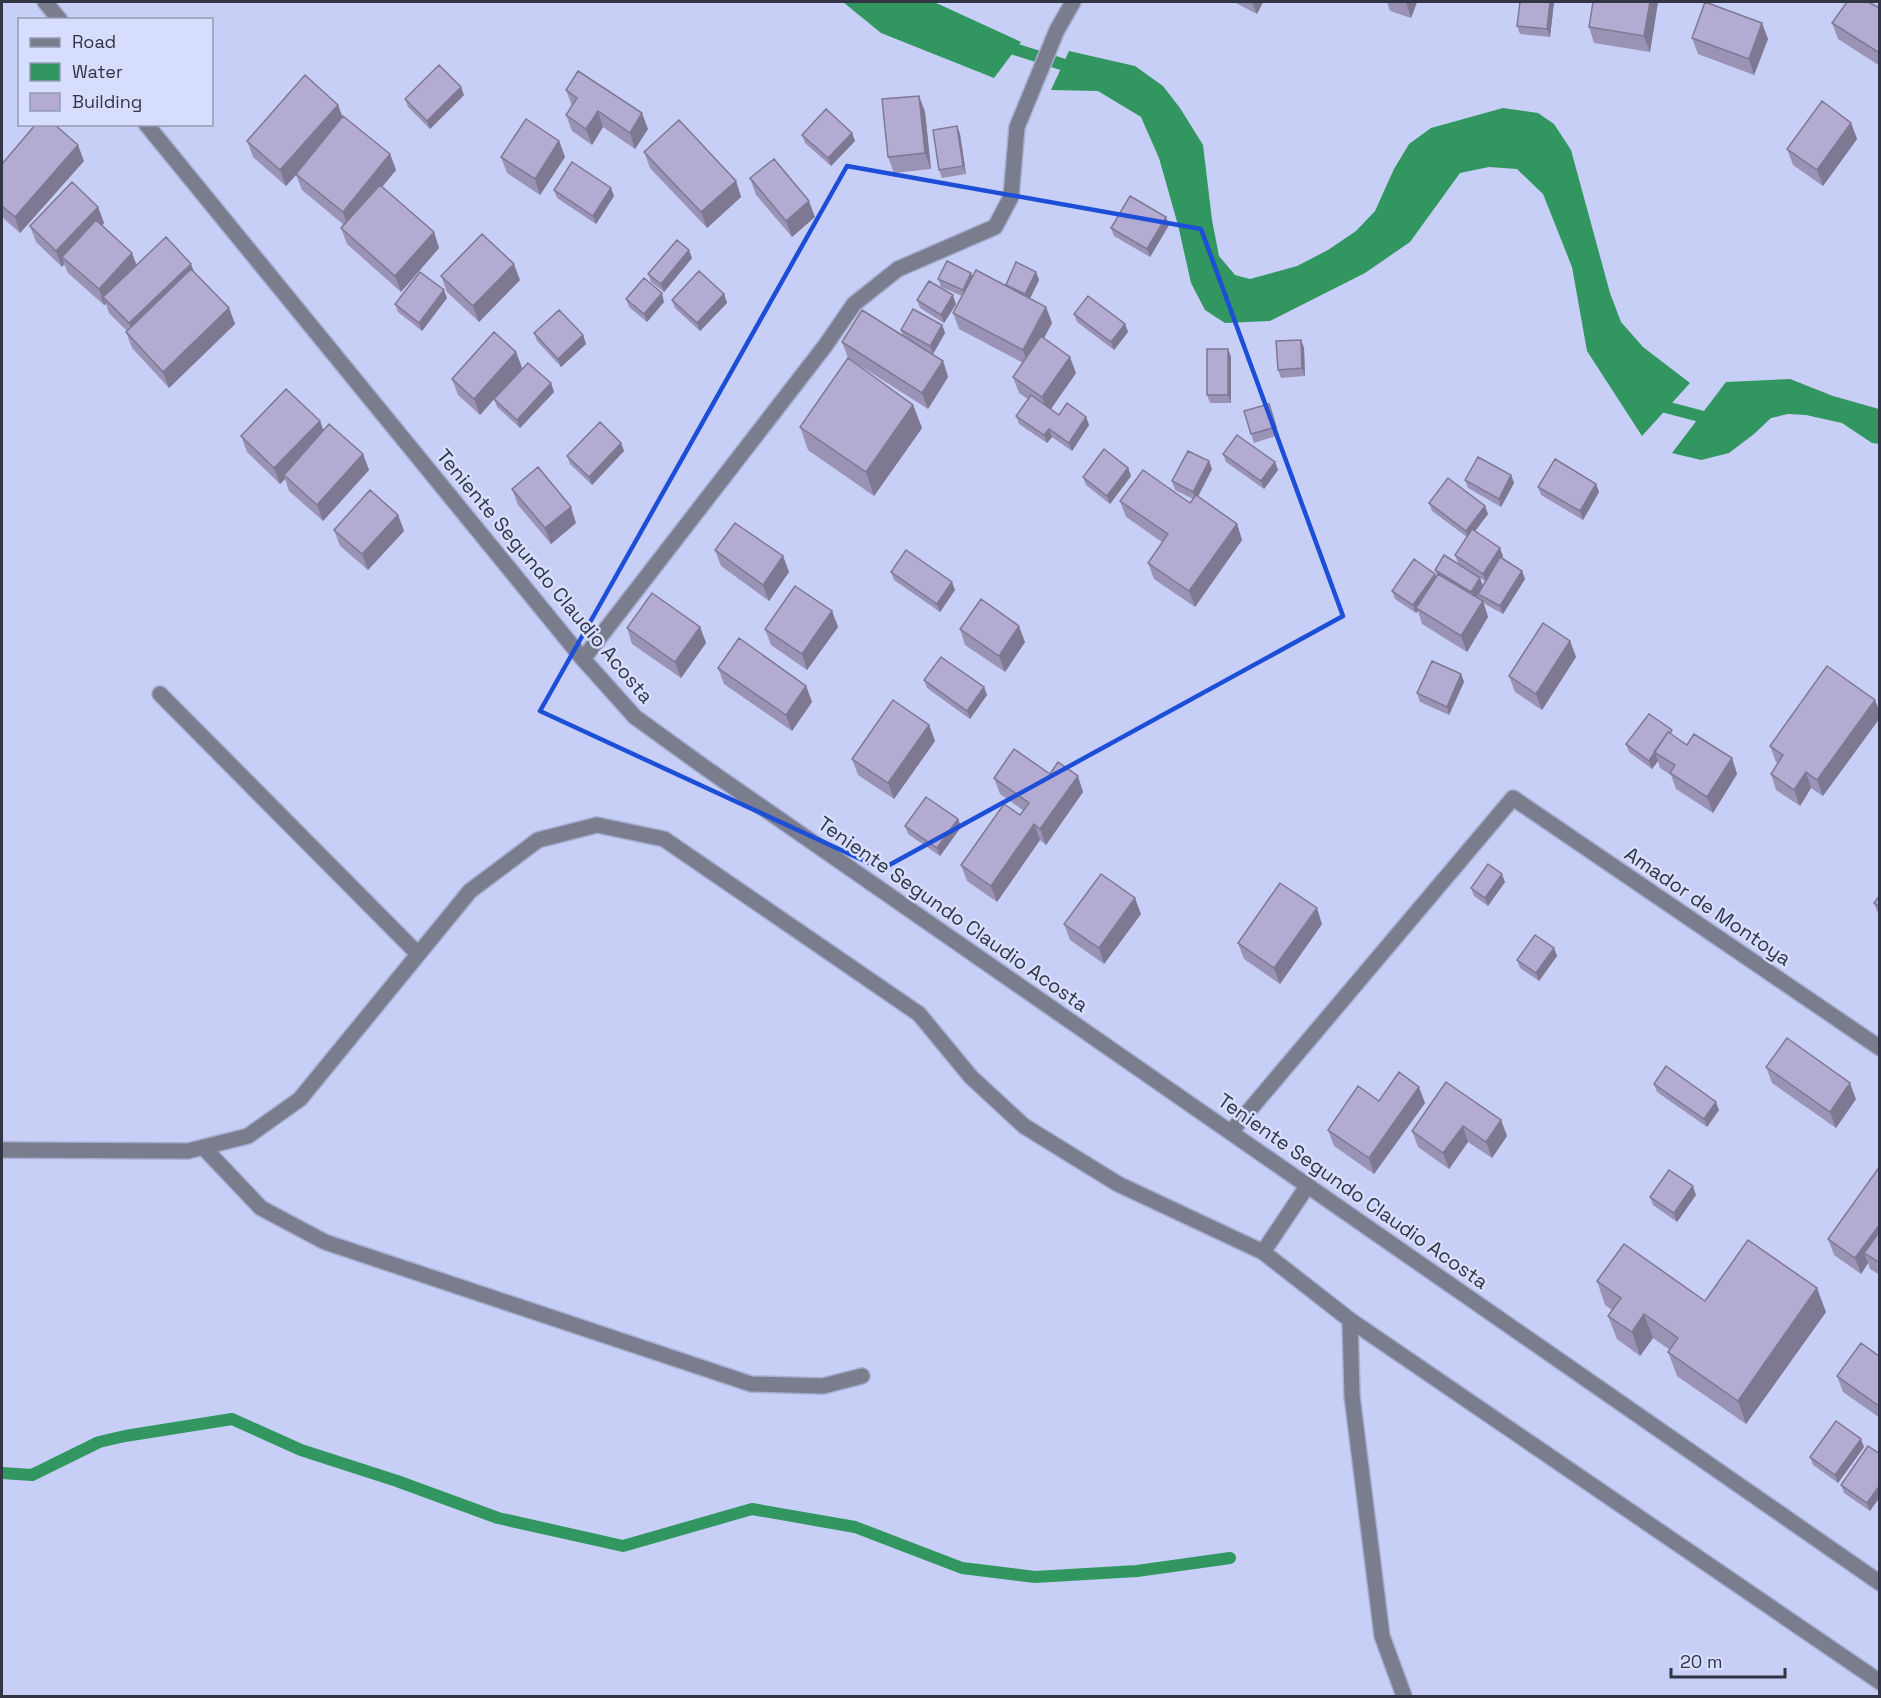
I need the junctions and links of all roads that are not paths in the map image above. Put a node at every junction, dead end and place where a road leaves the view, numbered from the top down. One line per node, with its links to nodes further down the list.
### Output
1 (45, 2): 3 (street)
2 (1073, 2): 5 (street)
3 (58, 18)
4 (148, 126): 5 (street, Teniente Segundo Claudio Acosta)
5 (583, 659): 9 (street, Teniente Segundo Claudio Acosta)
6 (160, 694): 7 (street)
7 (418, 954): 10 (street); 13 (street)
8 (1880, 1048): 9 (street, Amador de Montoya)
9 (1231, 1132): 12 (street, Teniente Segundo Claudio Acosta)
10 (203, 1148): 11 (street); 15 (street)
11 (2, 1150)
12 (1308, 1185): 13 (street); 16 (street, Teniente Segundo Claudio Acosta)
13 (1263, 1252): 14 (street)
14 (1350, 1320): 17 (street); 18 (street)
15 (862, 1376)
16 (1880, 1583)
17 (1880, 1682)
18 (1404, 1696)

